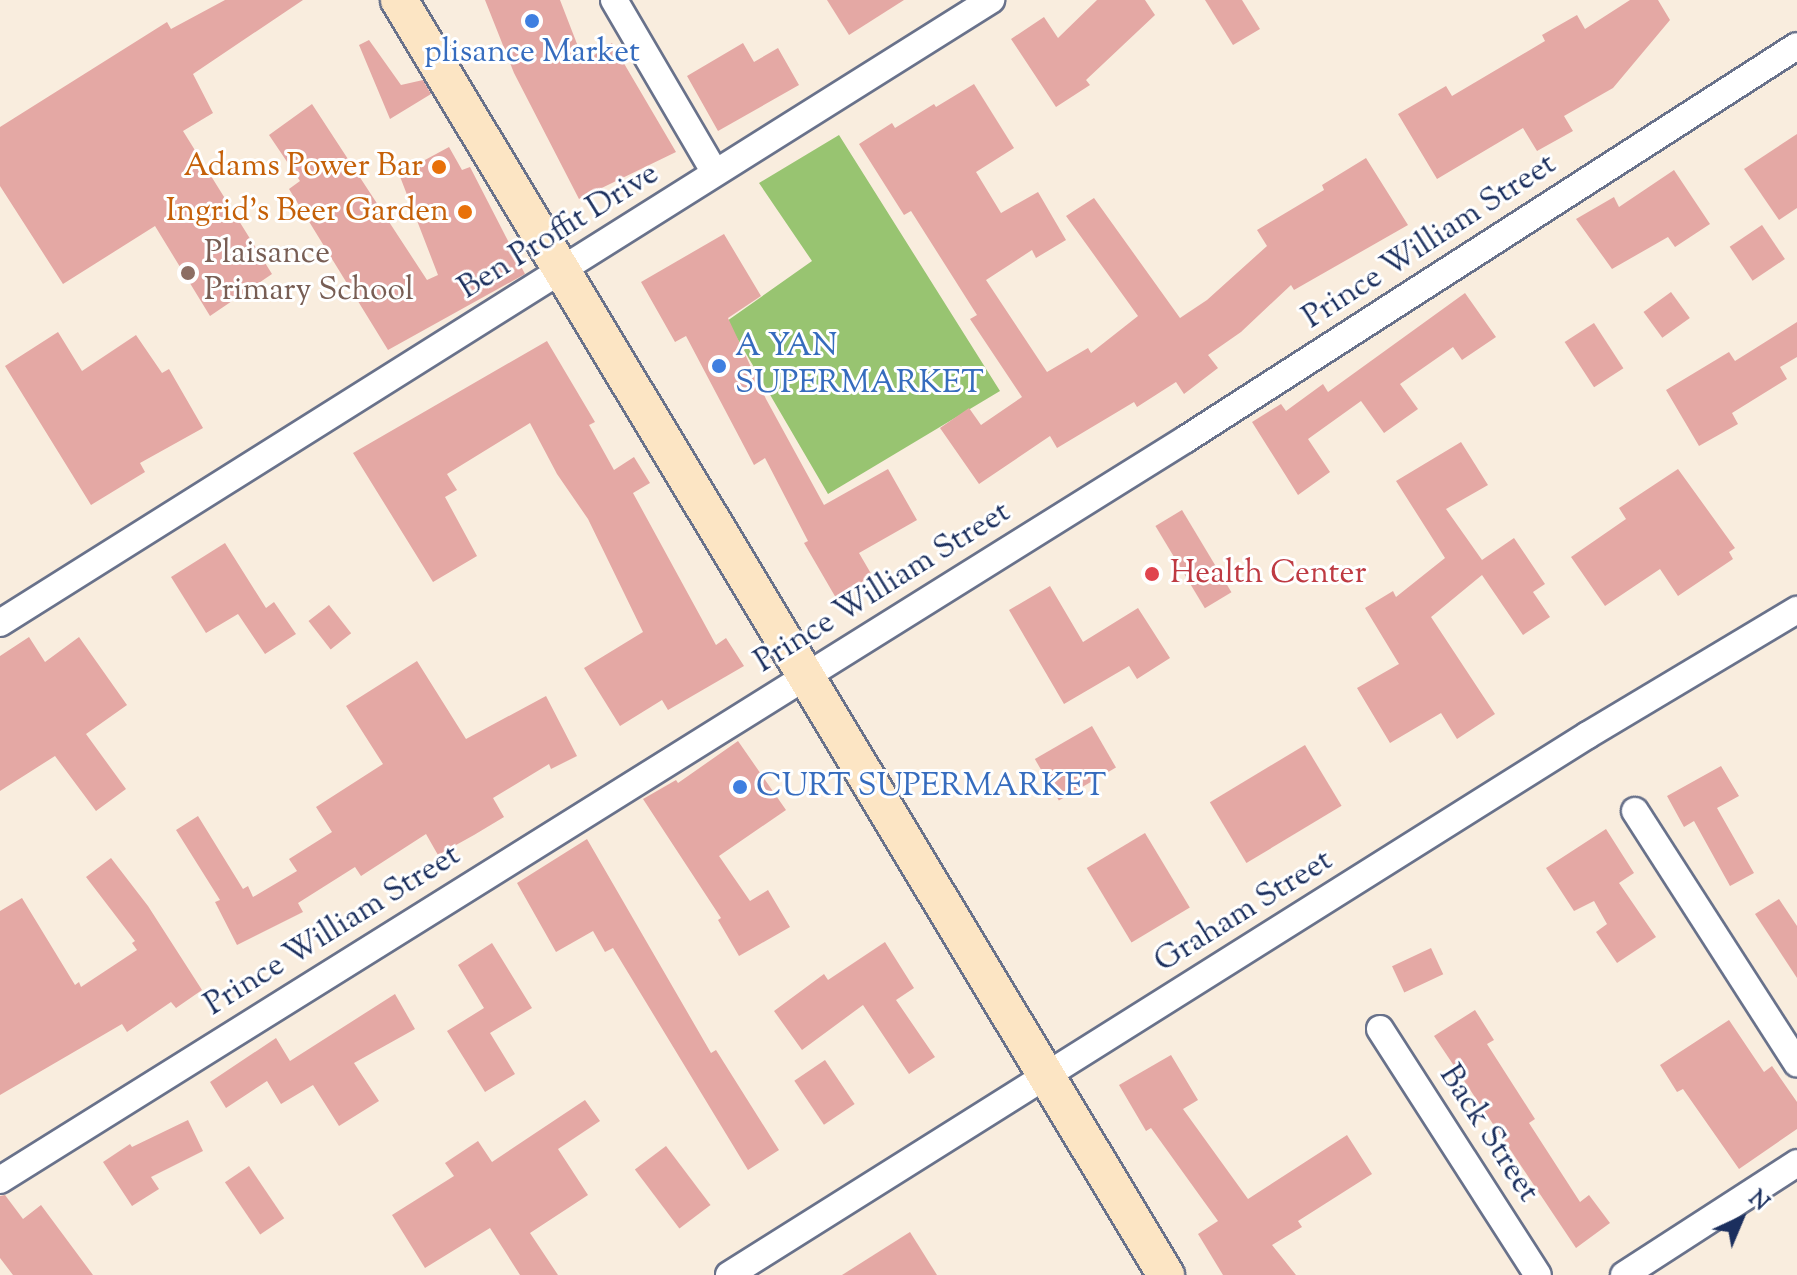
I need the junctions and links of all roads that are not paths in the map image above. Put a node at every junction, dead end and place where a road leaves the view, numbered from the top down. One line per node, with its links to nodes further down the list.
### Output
1 (399, 0): 6 (main road)
2 (614, 0): 5 (street)
3 (991, 0): 5 (street, Ben Proffit Drive)
4 (1797, 46): 9 (street, Prince William Street)
5 (715, 173): 6 (street, Ben Proffit Drive)
6 (563, 269): 8 (street, Ben Proffit Drive); 9 (main road)
7 (1797, 610): 13 (street, Graham Street)
8 (0, 623)
9 (805, 677): 13 (main road); 15 (street, Prince William Street)
10 (1635, 811): 12 (street)
11 (1380, 1029): 19 (street, Back Street)
12 (1797, 1063)
13 (1046, 1077): 16 (street, Graham Street); 18 (main road)
14 (1797, 1163): 20 (street)
15 (0, 1180)
16 (765, 1266): 17 (street, Graham Street)
17 (729, 1275)
18 (1166, 1275)
19 (1538, 1275)
20 (1624, 1275)

